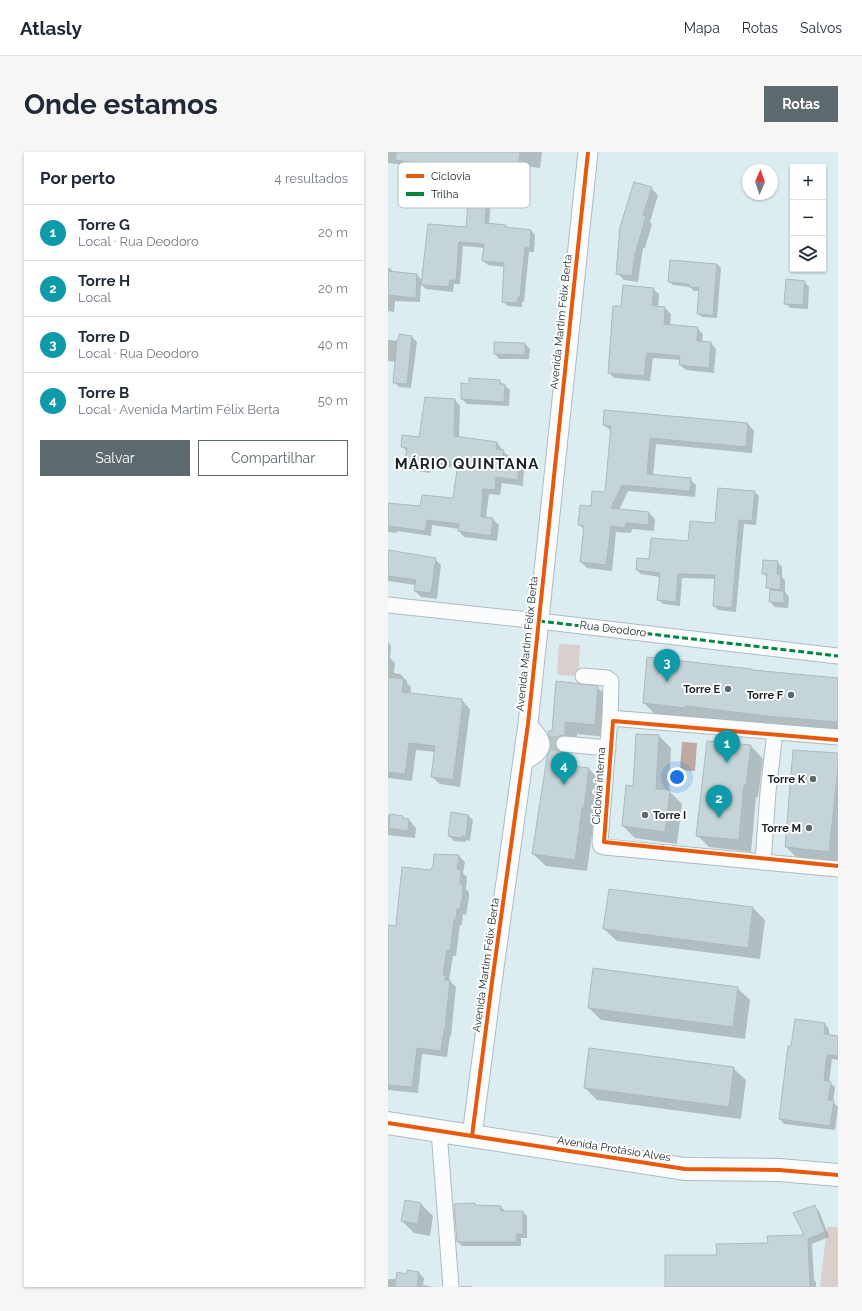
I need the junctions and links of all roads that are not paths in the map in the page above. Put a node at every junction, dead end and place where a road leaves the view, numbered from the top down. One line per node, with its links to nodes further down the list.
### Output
1 (588, 152): 3 (street, Avenida Martim Félix Berta)
2 (388, 605): 3 (street, Rua Deodoro)
3 (539, 620): 4 (street, Rua Deodoro); 7 (street, Avenida Martim Félix Berta)
4 (838, 656)
5 (583, 676): 6 (street)
6 (610, 718): 8 (street); 11 (street)
7 (528, 724): 12 (street, Avenida Martim Félix Berta); 12 (street)
8 (775, 732): 9 (street); 13 (street)
9 (838, 737)
10 (564, 747): 11 (street)
11 (608, 751): 13 (street)
12 (523, 762): 17 (street, Avenida Martim Félix Berta)
13 (763, 862): 14 (street)
14 (838, 869)
15 (388, 1123): 16 (main road, Avenida Protásio Alves)
16 (439, 1131): 17 (main road, Avenida Protásio Alves); 19 (street)
17 (472, 1136): 18 (main road, Avenida Protásio Alves)
18 (838, 1175)
19 (451, 1287)

